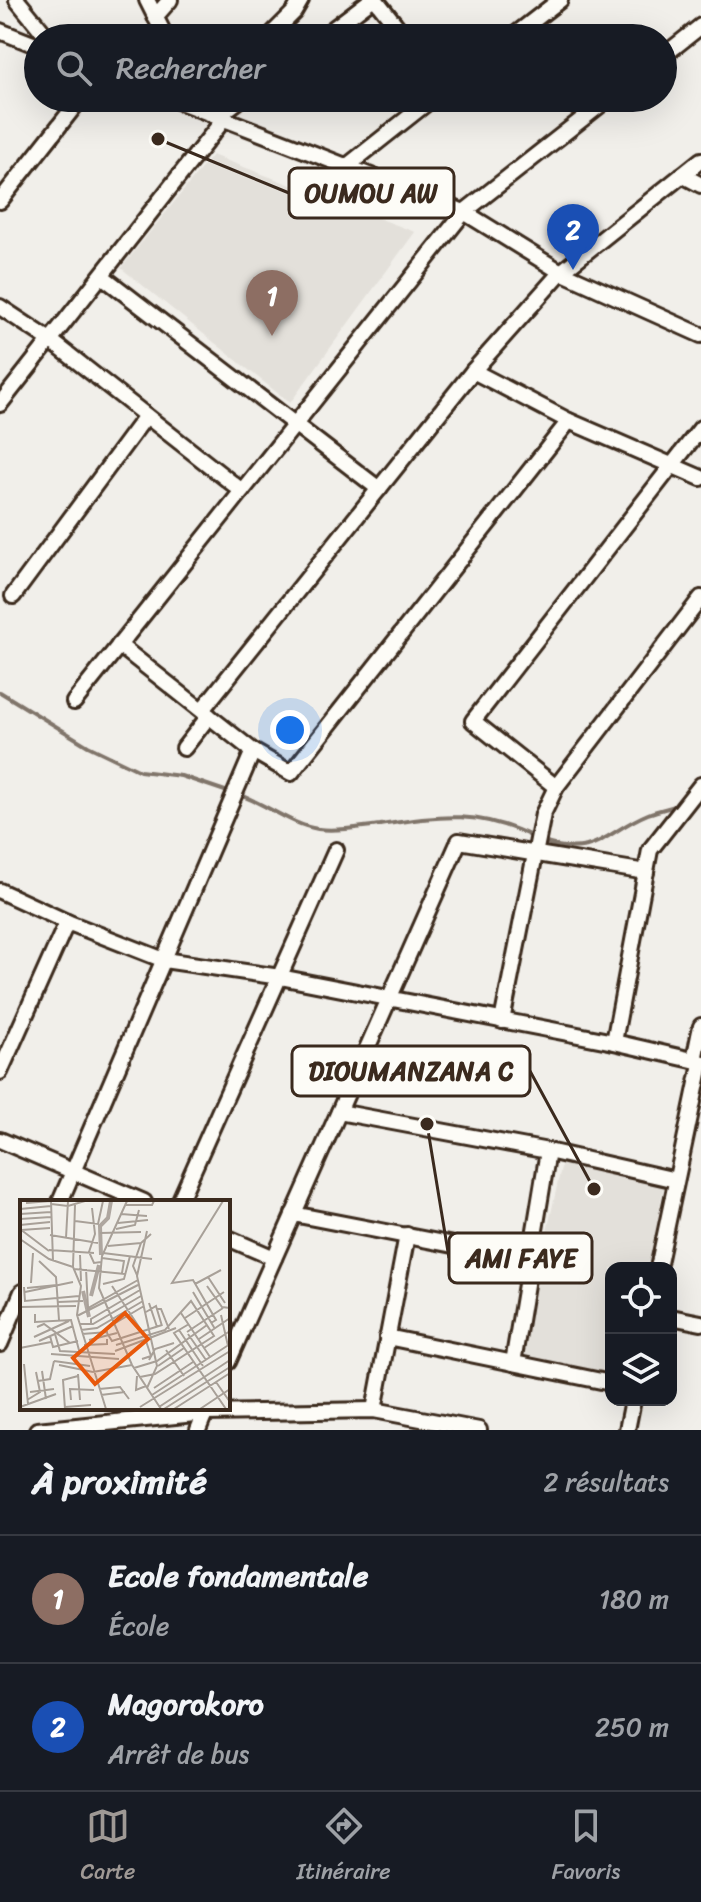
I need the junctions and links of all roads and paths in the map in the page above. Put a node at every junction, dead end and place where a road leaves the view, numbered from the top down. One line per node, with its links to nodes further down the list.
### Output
1 (17, 0): 8 (street)
2 (147, 0): 7 (street)
3 (170, 0): 7 (street)
4 (301, 0): 10 (street)
5 (374, 0): 11 (street); 12 (street)
6 (560, 0): 13 (street)
7 (155, 17): 9 (street)
8 (37, 24)
9 (159, 24)
10 (282, 24)
11 (341, 24)
12 (394, 24)
13 (529, 24)
14 (701, 26): 17 (street)
15 (0, 31): 16 (street)
16 (24, 40)
17 (677, 45)
18 (70, 112): 28 (street)
19 (213, 112): 23 (street)
20 (227, 112): 23 (street)
21 (415, 112): 25 (street)
22 (591, 112): 29 (street)
23 (220, 118): 25 (street); 31 (street)
24 (701, 160): 26 (street)
25 (346, 167): 29 (street)
26 (682, 175): 27 (street); 30 (street)
27 (701, 185)
28 (0, 201)
29 (464, 212): 30 (street); 39 (street)
30 (561, 272): 33 (street); 35 (street)
31 (102, 276): 34 (street); 39 (street)
32 (0, 307): 34 (street)
33 (701, 335)
34 (50, 340): 36 (street); 37 (street)
35 (473, 371): 38 (street); 43 (street)
36 (0, 404)
37 (146, 416): 44 (street); 45 (street)
38 (569, 421): 41 (street); 51 (street)
39 (295, 425): 43 (street); 44 (street)
40 (701, 428): 41 (street)
41 (671, 466): 42 (street); 53 (street)
42 (701, 478)
43 (379, 489): 49 (street)
44 (242, 491): 47 (street)
45 (13, 596)
46 (701, 598): 53 (street)
47 (119, 645): 48 (street); 49 (street)
48 (74, 702)
49 (206, 713): 50 (street); 51 (street)
50 (184, 748)
51 (253, 751): 59 (street)
52 (701, 785): 56 (street)
53 (556, 787): 55 (street)
54 (336, 850): 60 (street)
55 (535, 851): 56 (street); 61 (street); 62 (street)
56 (646, 872): 64 (street)
57 (0, 891): 58 (street)
58 (67, 922): 59 (street); 66 (street)
59 (164, 960): 60 (street); 70 (street)
60 (280, 977): 61 (street); 74 (street)
61 (389, 1000): 62 (street); 67 (street)
62 (502, 1021): 64 (street)
63 (701, 1026): 65 (street)
64 (614, 1042): 65 (street)
65 (699, 1062): 71 (street)
66 (0, 1072)
67 (339, 1112): 69 (street); 75 (street)
68 (0, 1140): 70 (street)
69 (548, 1151): 71 (street); 79 (street)
70 (73, 1171): 72 (street); 73 (street)
71 (676, 1180): 80 (street)
72 (61, 1200)
73 (139, 1200)
74 (180, 1200)
75 (293, 1214): 76 (street); 78 (street)
76 (407, 1235): 79 (street); 84 (street)
77 (230, 1239): 78 (street)
78 (274, 1258): 86 (street)
79 (531, 1260): 87 (street)
80 (659, 1262)
81 (20, 1297): 85 (street)
82 (677, 1318): 83 (street)
83 (701, 1323)
84 (387, 1337): 87 (street); 91 (street)
85 (0, 1344)
86 (230, 1357)
87 (513, 1363): 88 (street)
88 (605, 1382)
89 (632, 1406): 96 (street)
90 (206, 1410): 91 (street); 92 (street); 94 (street)
91 (374, 1410): 95 (street)
92 (78, 1427): 93 (street)
93 (37, 1430)
94 (198, 1430)
95 (479, 1430)
96 (627, 1430)

